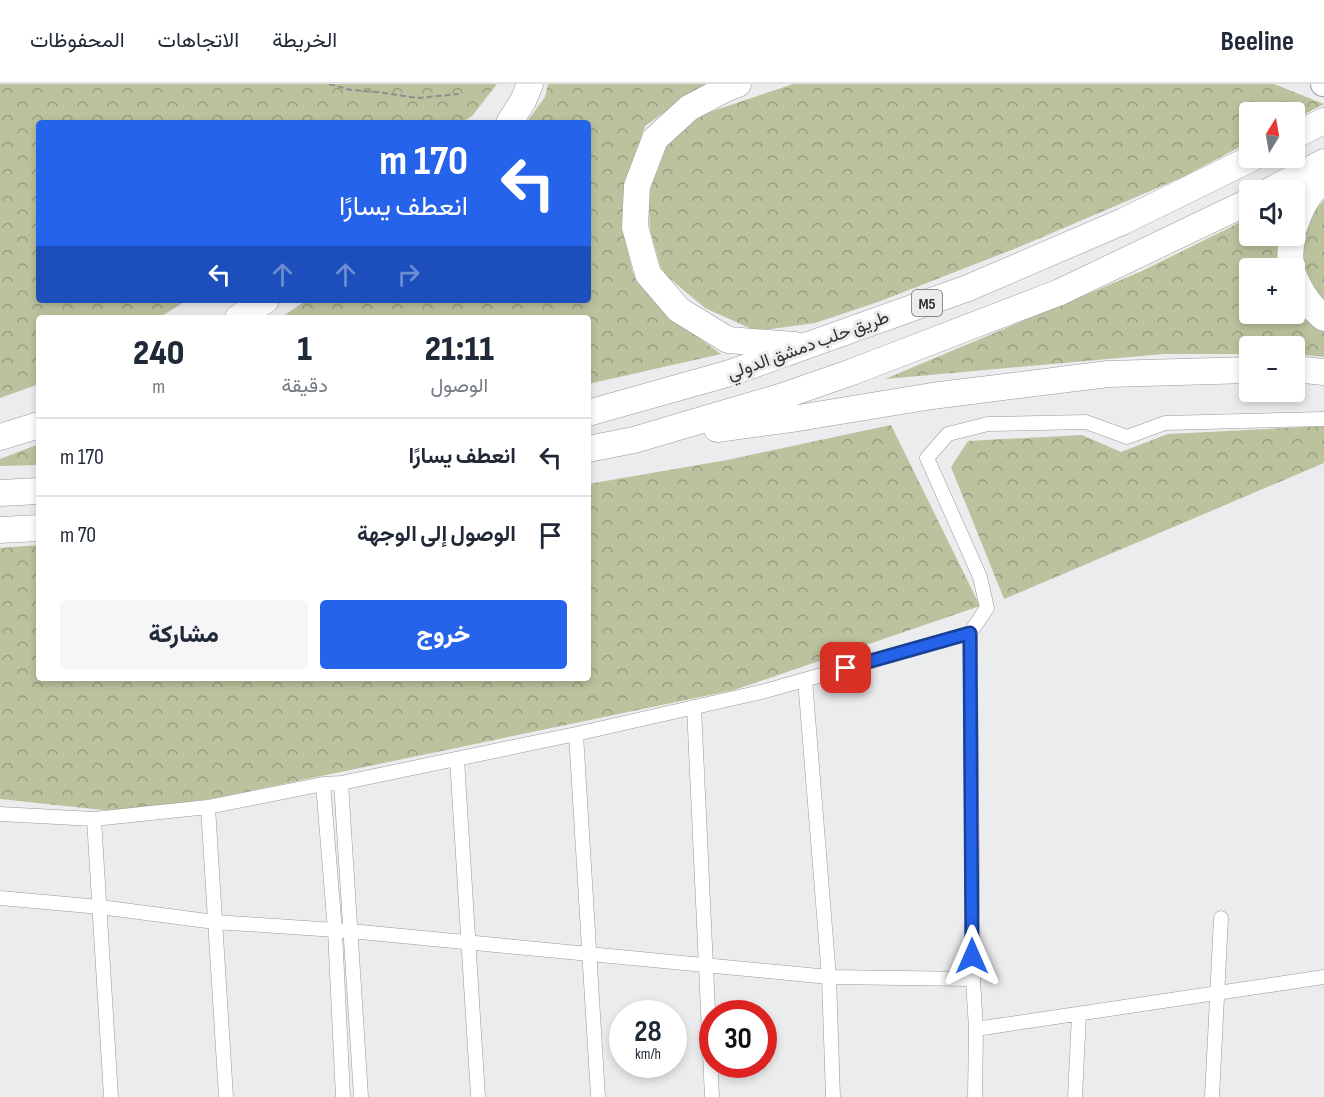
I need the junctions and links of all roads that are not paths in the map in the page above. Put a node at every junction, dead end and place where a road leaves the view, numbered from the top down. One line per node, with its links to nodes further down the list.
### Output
1 (530, 84): 3 (highway)
2 (738, 84): 16 (highway)
3 (511, 120)
4 (1324, 121): 5 (highway)
5 (1305, 130)
6 (1324, 162): 9 (highway)
7 (1239, 164): 16 (highway, طريق حلب دمشق الدولي / M5)
8 (1324, 179): 10 (highway)
9 (1290, 180)
10 (1305, 201)
11 (1239, 206): 24 (highway, طريق حلب دمشق الدولي / M5)
12 (1305, 298): 15 (highway)
13 (261, 303): 14 (highway)
14 (243, 315)
15 (1324, 318)
16 (808, 346): 20 (highway, طريق حلب دمشق الدولي / M5)
17 (1239, 370): 24 (highway)
18 (1305, 370): 19 (highway)
19 (1324, 372)
20 (591, 412)
21 (1324, 419): 30 (street)
22 (36, 425): 23 (highway)
23 (0, 437)
24 (634, 440): 25 (highway, طريق حلب دمشق الدولي / M5)
25 (591, 448)
26 (36, 491): 27 (highway)
27 (0, 493)
28 (36, 528): 29 (highway)
29 (0, 530)
30 (970, 633): 31 (street); 51 (street)
31 (805, 680): 32 (street); 49 (street)
32 (694, 707): 33 (street); 48 (street)
33 (576, 734): 34 (street); 47 (street)
34 (457, 759): 35 (street); 46 (street)
35 (341, 783): 36 (street); 45 (street)
36 (323, 784): 37 (street); 44 (street)
37 (208, 807): 39 (street); 43 (street)
38 (0, 813): 39 (street)
39 (94, 819): 41 (street)
40 (0, 898): 41 (street)
41 (100, 907): 43 (street); 55 (street)
42 (1221, 918): 52 (street)
43 (215, 922): 44 (street); 56 (street)
44 (334, 931): 45 (street); 57 (street)
45 (350, 931): 46 (street); 58 (street)
46 (468, 942): 47 (street); 59 (street)
47 (589, 954): 48 (street); 60 (street)
48 (706, 964): 49 (street); 61 (street)
49 (829, 977): 51 (street); 62 (street)
50 (1324, 977): 52 (street)
51 (973, 979): 54 (street)
52 (1217, 993): 53 (street); 65 (street)
53 (1079, 1014): 54 (street); 64 (street)
54 (976, 1029): 63 (street)
55 (111, 1097)
56 (226, 1097)
57 (343, 1097)
58 (361, 1097)
59 (478, 1097)
60 (598, 1097)
61 (712, 1097)
62 (833, 1097)
63 (975, 1097)
64 (1075, 1097)
65 (1212, 1097)

